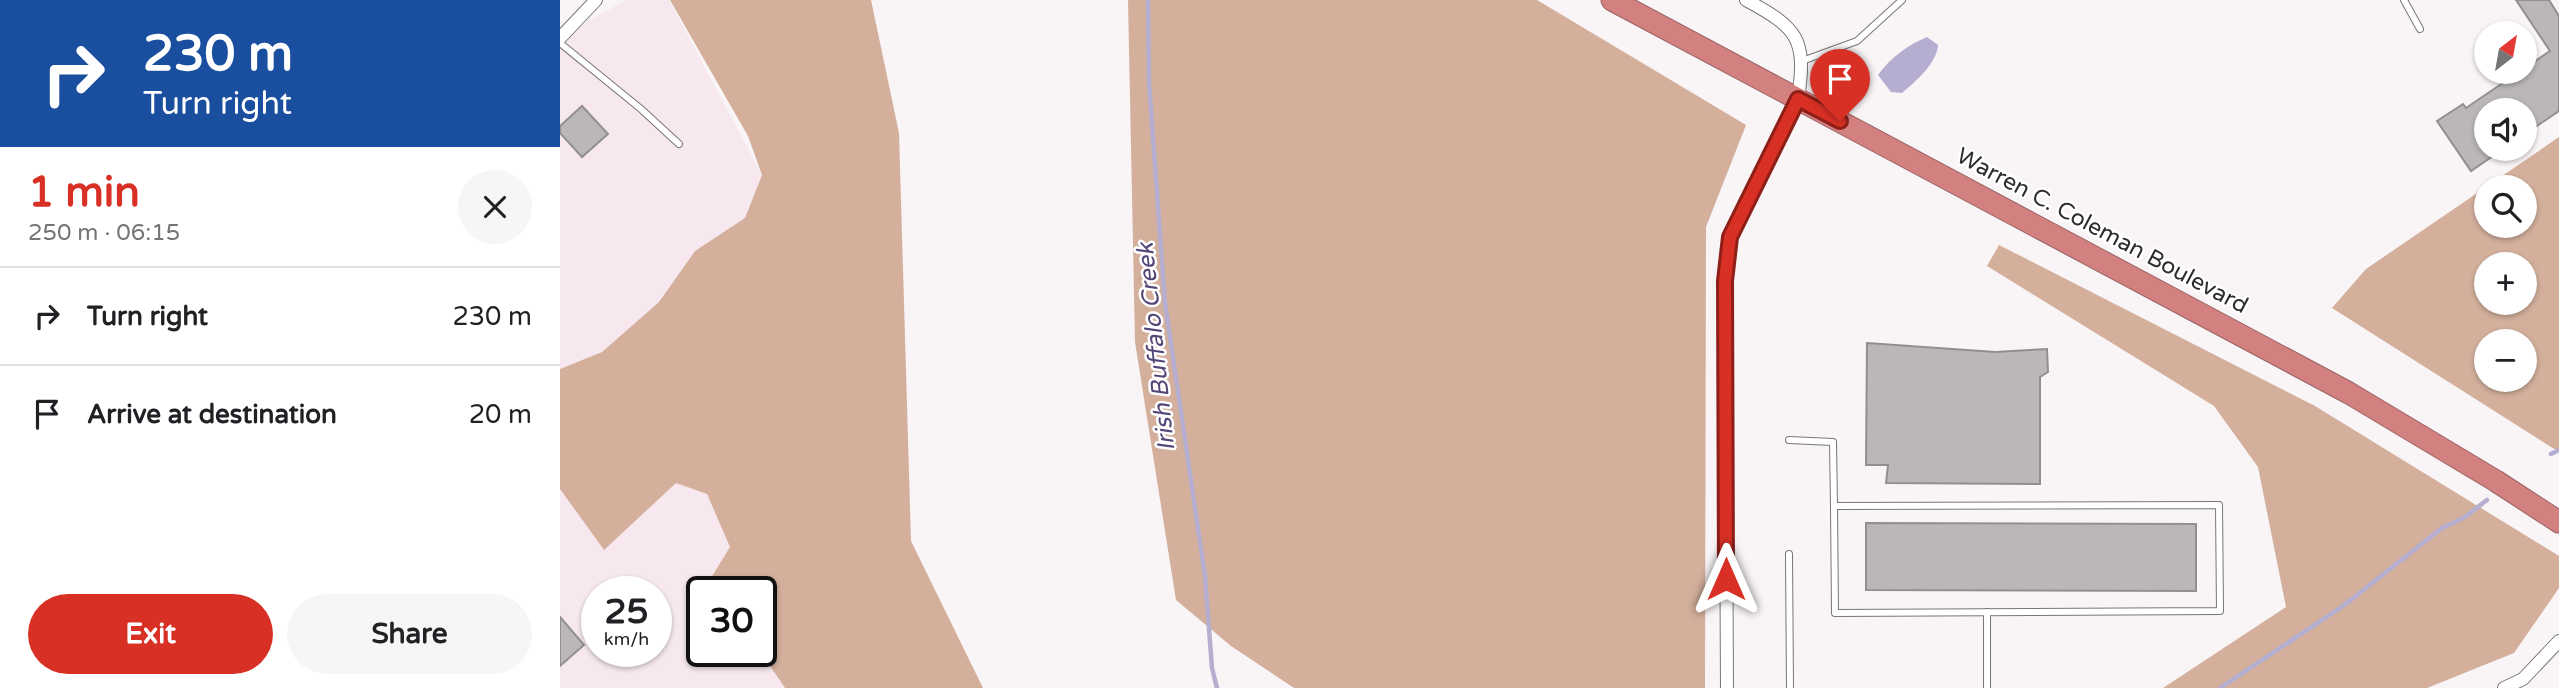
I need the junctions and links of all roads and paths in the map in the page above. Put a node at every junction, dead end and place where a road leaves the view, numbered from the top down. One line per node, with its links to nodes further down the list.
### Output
1 (596, 0): 7 (street)
2 (1612, 0): 9 (highway, Warren C. Coleman Boulevard)
3 (1902, 0): 8 (lane)
4 (2404, 0): 6 (lane)
5 (1749, 1): 8 (street)
6 (2420, 29)
7 (560, 40): 10 (lane)
8 (1802, 61): 9 (street)
9 (1798, 99): 13 (highway, Warren C. Coleman Boulevard); 17 (street)
10 (679, 144)
11 (1789, 440): 12 (lane)
12 (1834, 506): 15 (lane); 15 (lane)
13 (2559, 522)
14 (1789, 554): 18 (lane)
15 (1987, 612): 19 (lane)
16 (2559, 641): 20 (street)
17 (1727, 688)
18 (1790, 688)
19 (1987, 688)
20 (2504, 688)

